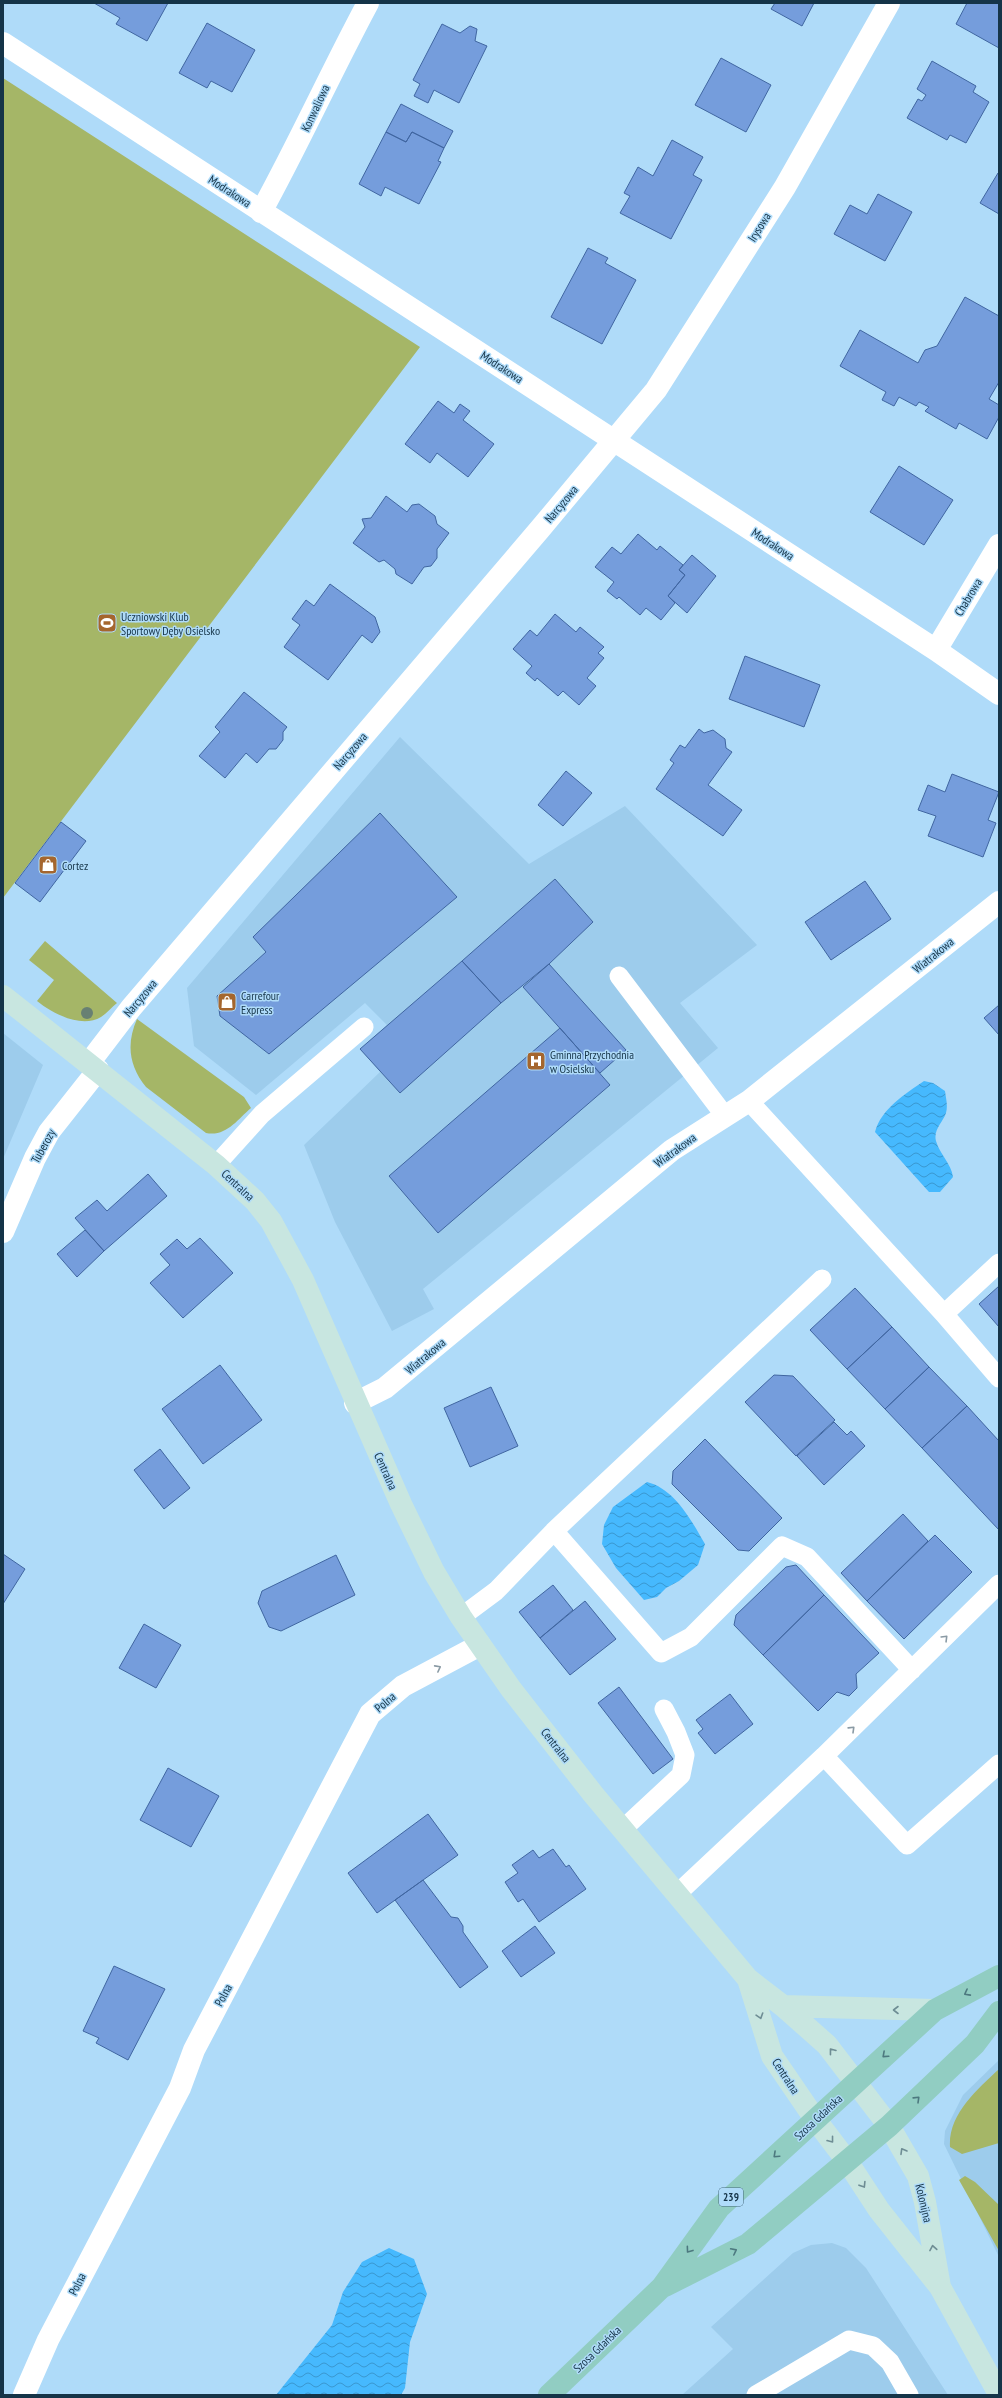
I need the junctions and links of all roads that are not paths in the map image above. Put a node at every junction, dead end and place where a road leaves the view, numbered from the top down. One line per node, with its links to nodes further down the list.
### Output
1 (368, 3): 4 (street, Konwaliowa)
2 (889, 3): 5 (street, Irysowa)
3 (3, 43): 4 (street, Modrakowa)
4 (261, 212): 5 (street, Modrakowa)
5 (614, 441): 7 (street, Modrakowa); 13 (street, Narcyzowa)
6 (999, 545): 7 (street, Chabrowa)
7 (936, 650): 8 (street, Modrakowa)
8 (999, 694)
9 (999, 902): 14 (street, Wiatrakowa)
10 (619, 976): 15 (lane)
11 (3, 996): 13 (street, Centralna)
12 (364, 1028): 16 (lane)
13 (94, 1067): 16 (street, Centralna); 17 (street, Tuberozy)
14 (749, 1101): 15 (street, Wiatrakowa); 20 (lane)
15 (725, 1116): 22 (street, Wiatrakowa)
16 (216, 1165): 22 (street, Centralna)
17 (3, 1232)
18 (999, 1263): 20 (lane)
19 (822, 1279): 23 (lane)
20 (944, 1314): 21 (lane)
21 (999, 1378)
22 (355, 1403): 25 (street, Centralna)
23 (554, 1531): 25 (lane); 27 (lane)
24 (999, 1584): 27 (lane, one-way to 24)
25 (461, 1617): 26 (street, Centralna)
26 (480, 1645): 31 (street, Centralna); 45 (street, Polna, one-way to 26)
27 (912, 1670): 29 (lane, one-way to 27)
28 (664, 1710): 31 (lane)
29 (824, 1756): 30 (lane); 32 (lane)
30 (999, 1764)
31 (623, 1829): 32 (street, Centralna)
32 (677, 1894): 34 (street, Centralna)
33 (999, 1976): 36 (main road, Szosa Gdańska / 239, one-way to 36)
34 (748, 1979): 35 (street, Centralna); 39 (street, Centralna, one-way to 39)
35 (784, 2006): 36 (street, one-way to 35); 38 (street, Centralna, one-way to 35)
36 (935, 2010): 38 (main road, Szosa Gdańska / 239, one-way to 38)
37 (999, 2012): 40 (main road, Szosa Gdańska / 239, one-way to 37)
38 (856, 2082): 39 (main road, Szosa Gdańska / 239); 40 (street, Centralna)
39 (815, 2119): 41 (street, Centralna, one-way to 41); 42 (main road, Szosa Gdańska / 239, one-way to 42)
40 (889, 2126): 41 (main road, Szosa Gdańska / 239); 43 (street, Kolonijna, one-way to 40)
41 (848, 2160): 42 (main road, Szosa Gdańska / 239, one-way to 41); 43 (street, Kolonijna, one-way to 43)
42 (662, 2287): 46 (main road, Szosa Gdańska / 239)
43 (940, 2287): 44 (street, Kolonijna)
44 (999, 2394)
45 (24, 2395)
46 (549, 2395)
47 (756, 2395): 48 (lane)
48 (909, 2395)

